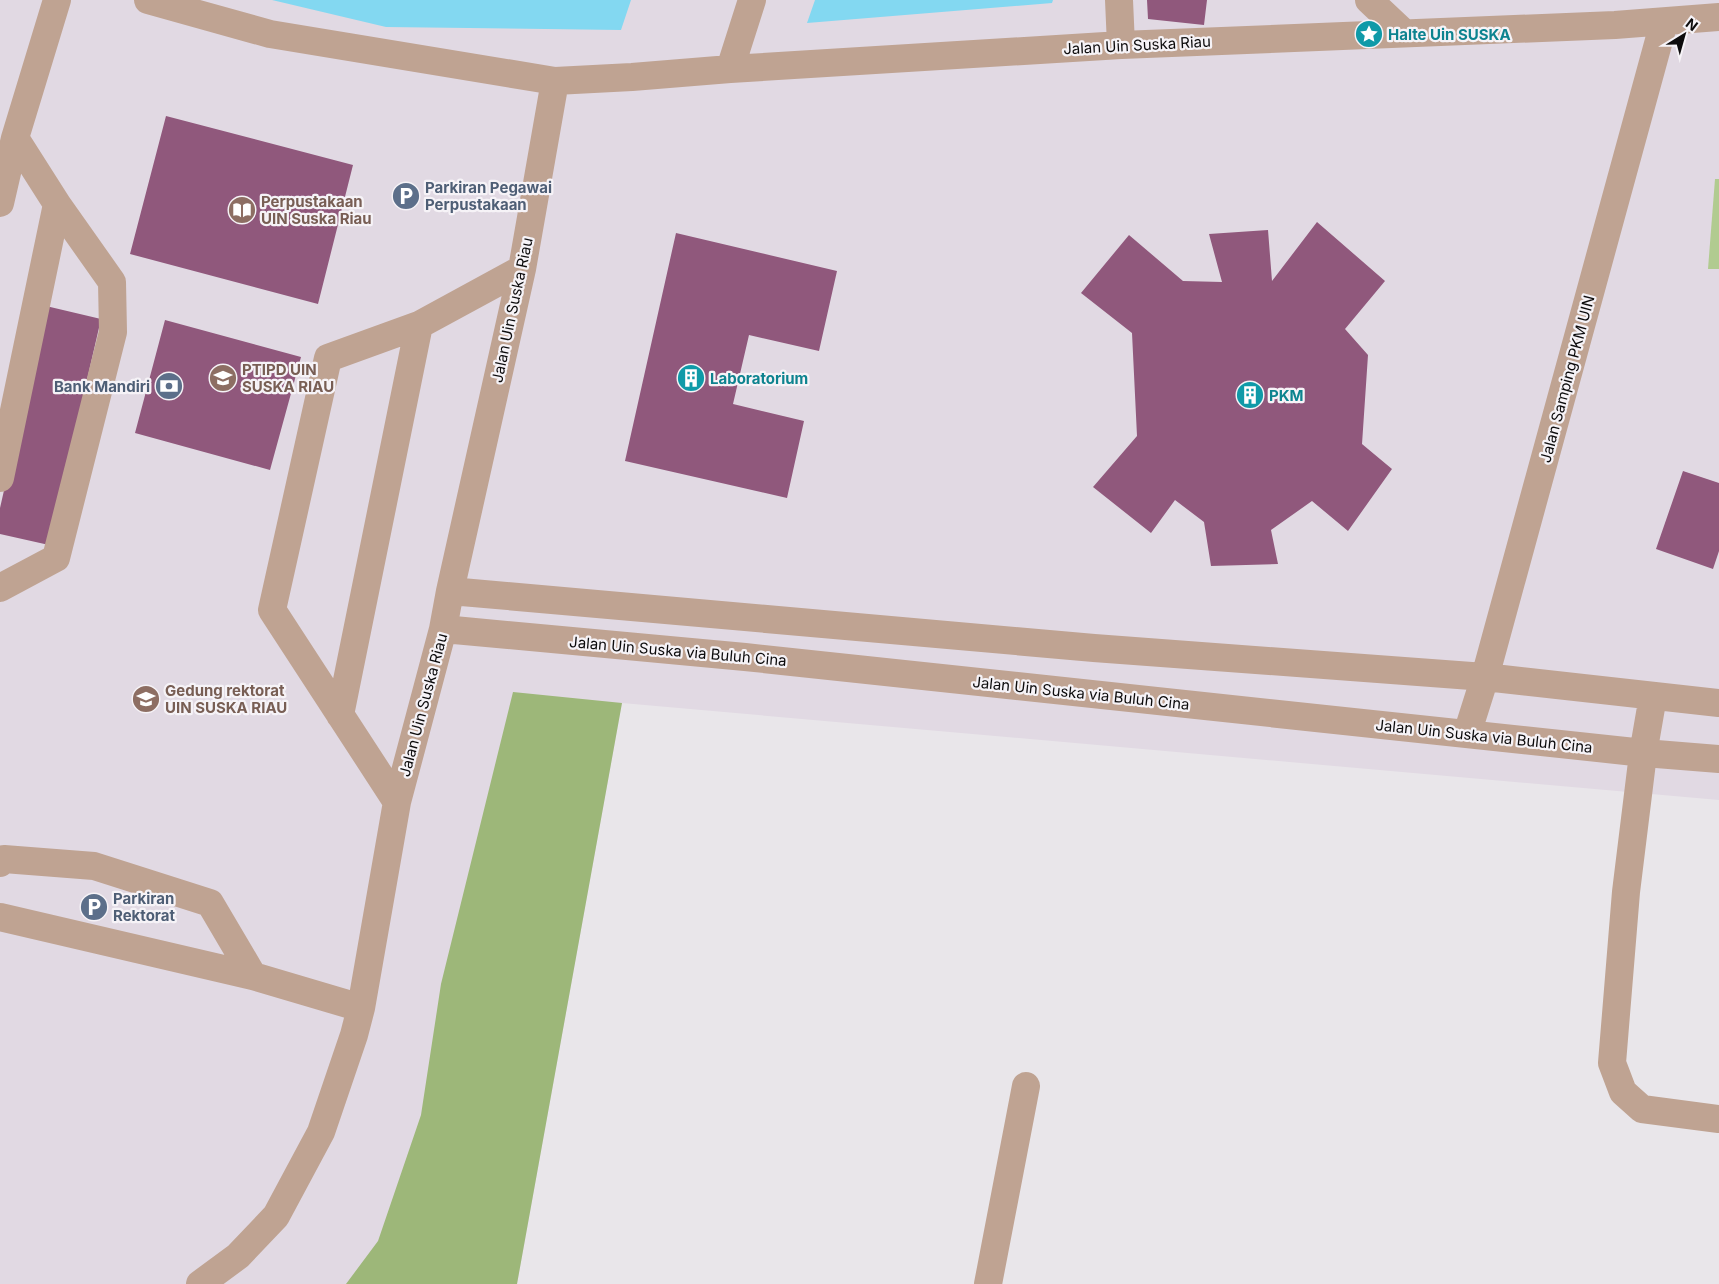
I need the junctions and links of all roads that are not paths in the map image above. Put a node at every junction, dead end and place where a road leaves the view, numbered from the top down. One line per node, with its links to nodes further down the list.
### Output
1 (57, 0): 12 (street)
2 (148, 0): 11 (street, Jalan Uin Suska Riau)
3 (752, 0): 10 (street)
4 (1118, 0): 9 (street)
5 (1369, 0): 8 (street)
6 (1719, 17): 7 (street, Jalan Uin Suska Riau)
7 (1664, 22): 8 (street, Jalan Uin Suska Riau); 21 (street, Jalan Samping PKM UIN)
8 (1404, 33): 9 (street, Jalan Uin Suska Riau)
9 (1121, 45): 10 (street, Jalan Uin Suska Riau)
10 (730, 69): 11 (street, Jalan Uin Suska Riau)
11 (555, 81): 15 (street, Jalan Uin Suska Riau)
12 (15, 138): 13 (street); 14 (street)
13 (0, 202)
14 (57, 204): 17 (street); 18 (street)
15 (522, 269): 16 (street); 19 (street, Jalan Uin Suska Riau)
16 (418, 325): 24 (street); 24 (street)
17 (0, 478)
18 (0, 588)
19 (450, 591): 20 (street, Jalan Uin Suska Riau); 21 (street)
20 (443, 629): 25 (street, Jalan Uin Suska via Buluh Cina); 28 (street, Jalan Uin Suska Riau)
21 (1485, 677): 22 (street); 25 (street, Jalan Samping PKM UIN)
22 (1653, 696): 23 (street); 26 (street)
23 (1719, 703)
24 (340, 715): 28 (street)
25 (1467, 734): 26 (street, Jalan Uin Suska via Buluh Cina)
26 (1644, 753): 27 (street, Jalan Uin Suska via Buluh Cina); 34 (street)
27 (1719, 759)
28 (397, 802): 32 (street, Jalan Uin Suska Riau)
29 (0, 863): 31 (street)
30 (0, 917): 31 (street)
31 (253, 976): 32 (street)
32 (360, 1008): 35 (street, Jalan Uin Suska Riau)
33 (1026, 1086): 36 (street)
34 (1719, 1119)
35 (200, 1284)
36 (988, 1284)

